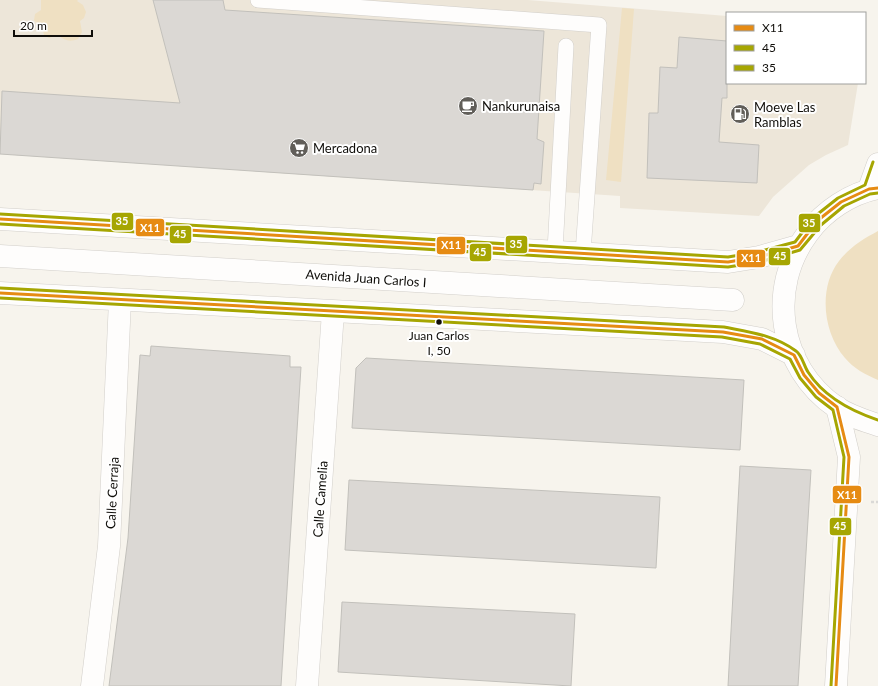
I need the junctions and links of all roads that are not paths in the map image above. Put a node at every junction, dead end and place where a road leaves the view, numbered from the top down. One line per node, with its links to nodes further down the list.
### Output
1 (258, 0): 8 (lane)
2 (566, 46): 7 (lane)
3 (878, 164): 4 (street)
4 (874, 189): 6 (street)
5 (0, 219): 7 (street)
6 (798, 246): 8 (street); 14 (street)
7 (555, 251): 8 (street)
8 (583, 253)
9 (0, 256): 12 (street, Avenida Juan Carlos I)
10 (0, 293): 11 (street)
11 (120, 300): 13 (street); 17 (street, Calle Cerraja)
12 (733, 300)
13 (332, 312): 14 (street); 18 (street, Calle Camelia)
14 (794, 356): 15 (street)
15 (836, 407): 16 (street); 19 (street)
16 (878, 425)
17 (92, 686)
18 (307, 686)
19 (836, 686)

